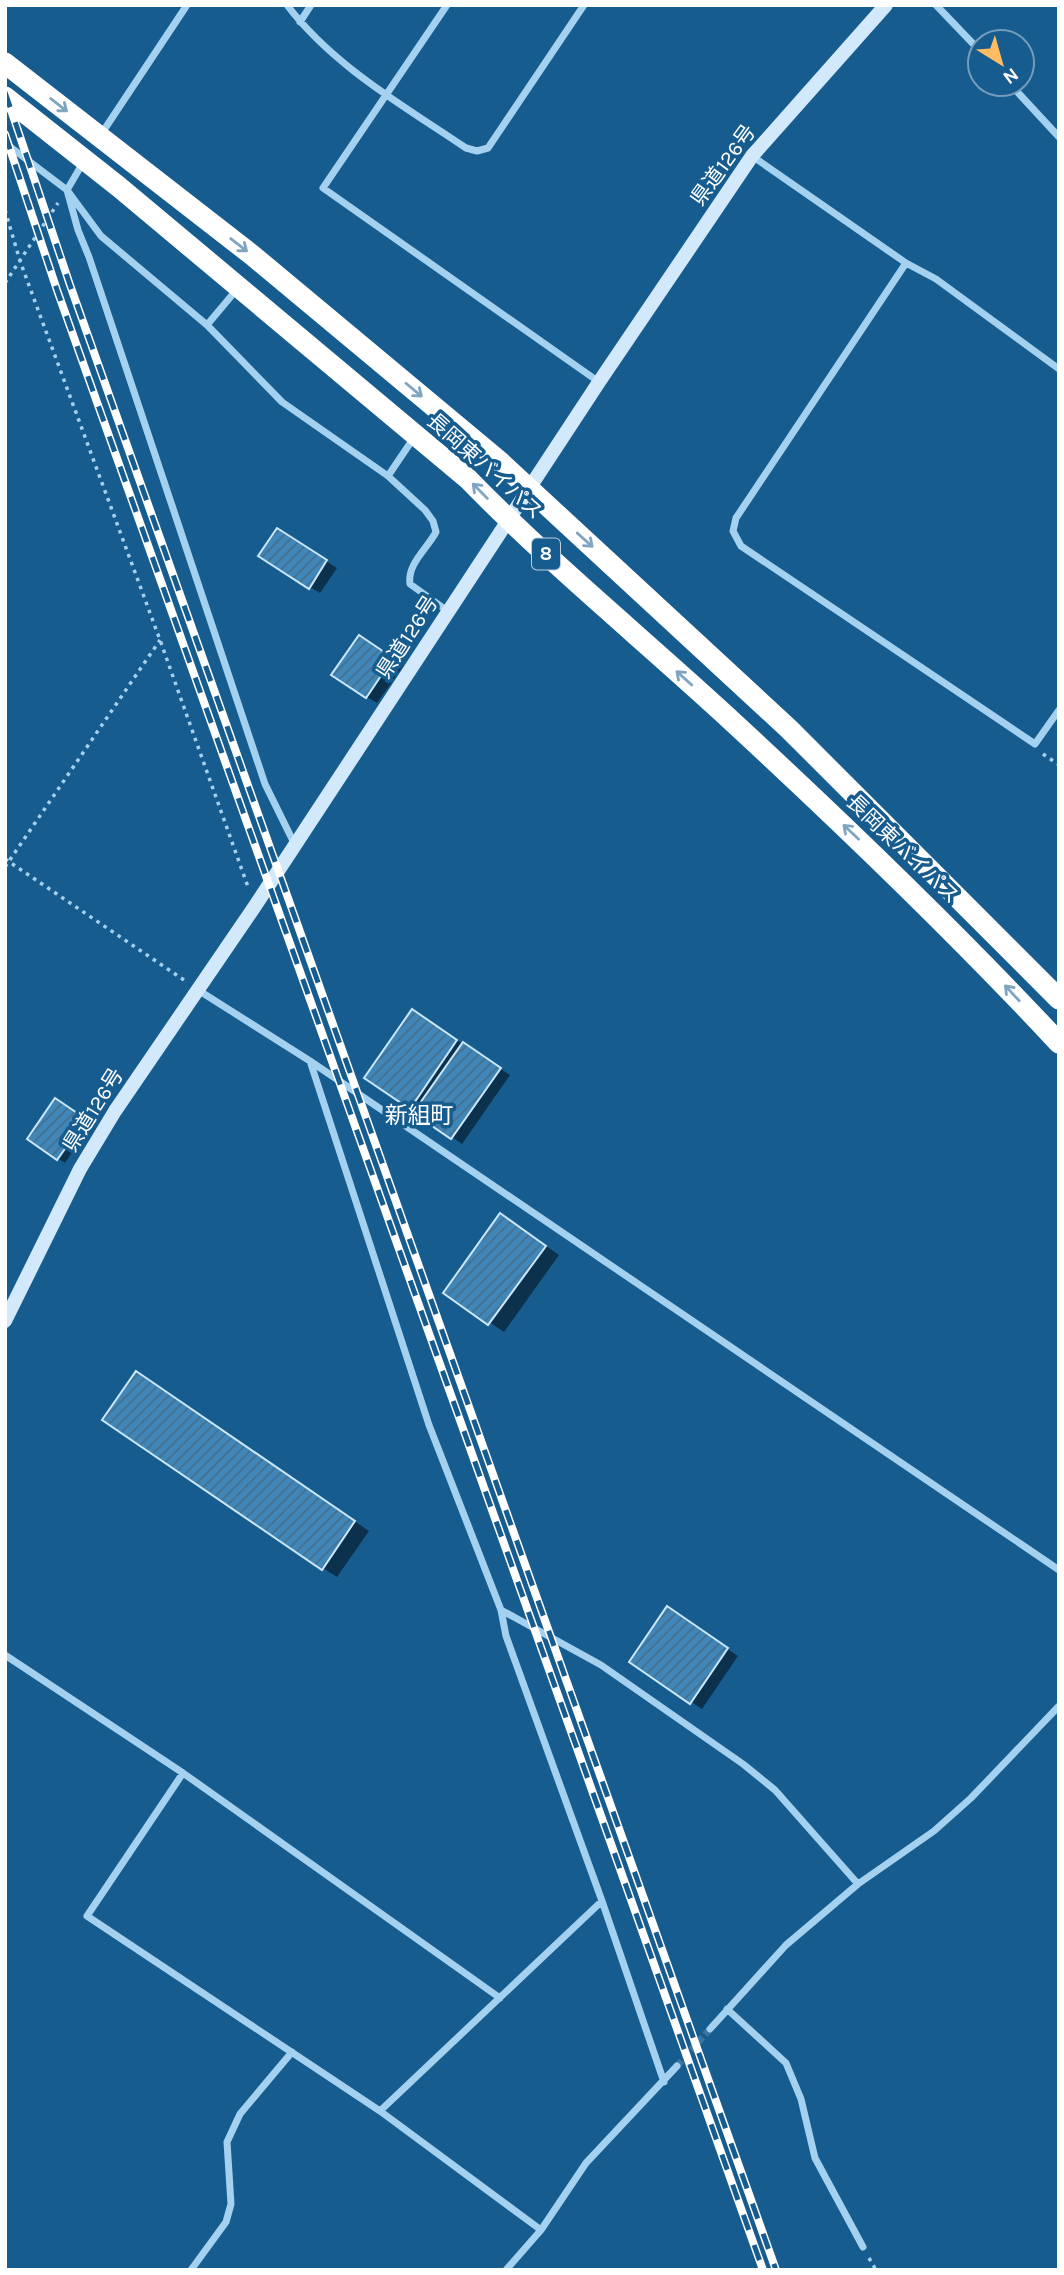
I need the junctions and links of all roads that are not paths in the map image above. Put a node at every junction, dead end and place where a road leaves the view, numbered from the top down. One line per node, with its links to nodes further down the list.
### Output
1 (187, 5): 14 (street)
2 (287, 5): 8 (street)
3 (311, 5): 8 (street)
4 (447, 5): 11 (street)
5 (584, 5): 11 (street)
6 (886, 5): 17 (main road, 県道126号)
7 (936, 5): 9 (street)
8 (300, 22): 11 (street)
9 (966, 36)
10 (5, 63): 14 (highway, 長岡東バイパス / 8, one-way to 14)
11 (388, 95): 24 (street)
12 (5, 97): 18 (highway, 長岡東バイパス / 8)
13 (1023, 98): 15 (street)
14 (100, 136): 27 (highway, 長岡東バイパス / 8, one-way to 27)
15 (1059, 137)
16 (5, 143): 19 (street)
17 (751, 156): 20 (street); 24 (main road, 県道126号)
18 (85, 161): 19 (street); 21 (highway, 長岡東バイパス / 8)
19 (67, 190): 22 (street); 31 (street)
20 (906, 263): 23 (street); 30 (street)
21 (239, 288): 22 (street); 25 (highway, 長岡東バイパス / 8)
22 (207, 325): 26 (street)
23 (1059, 369)
24 (599, 382): 27 (main road, 県道126号)
25 (415, 435): 26 (street); 28 (highway, 長岡東バイパス / 8, one-way to 25)
26 (388, 476): 29 (street)
27 (529, 490): 28 (main road, 県道126号); 33 (highway, 長岡東バイパス / 8, one-way to 33)
28 (508, 520): 29 (main road, 県道126号); 34 (highway, 長岡東バイパス / 8, one-way to 28)
29 (449, 612): 31 (main road, 県道126号)
30 (1059, 710)
31 (295, 845): 32 (main road, 県道126号)
32 (197, 989): 35 (street); 36 (main road, 県道126号)
33 (1059, 999)
34 (1059, 1043)
35 (310, 1061): 37 (street); 38 (street)
36 (5, 1321)
37 (1059, 1570)
38 (501, 1610): 42 (street); 43 (street)
39 (5, 1655): 41 (street)
40 (1059, 1706): 42 (street)
41 (183, 1773): 44 (street); 47 (street)
42 (858, 1884): 45 (street)
43 (602, 1901): 44 (street); 49 (street)
44 (500, 1998): 50 (street)
45 (727, 2009): 46 (street); 52 (street)
46 (710, 2029)
47 (292, 2052): 50 (street); 53 (street)
48 (677, 2066): 49 (street)
49 (664, 2082): 51 (street)
50 (380, 2111): 51 (street)
51 (541, 2230): 54 (street)
52 (863, 2247)
53 (191, 2270)
54 (506, 2270)

